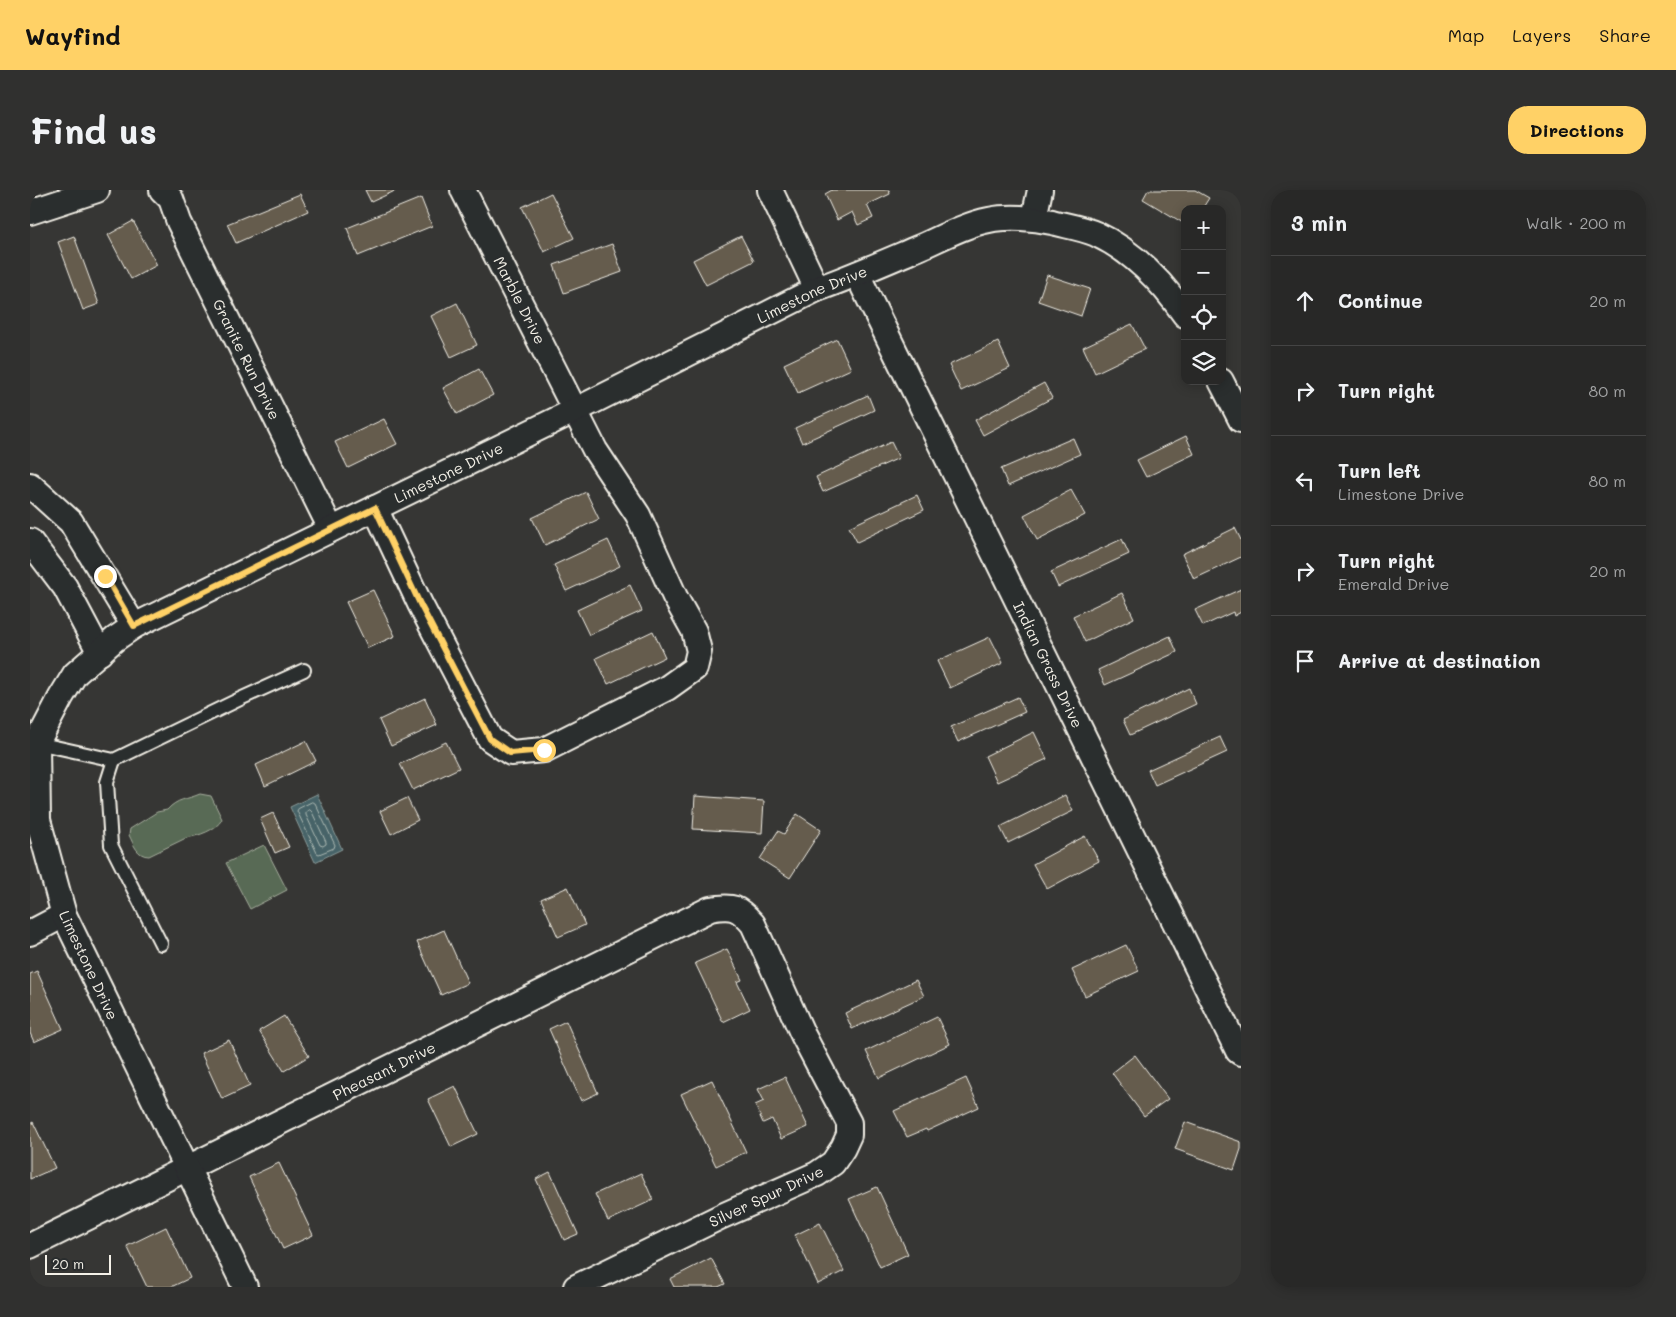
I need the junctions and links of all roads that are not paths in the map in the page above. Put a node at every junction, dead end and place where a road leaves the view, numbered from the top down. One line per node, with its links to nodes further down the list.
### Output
1 (97, 190): 6 (street)
2 (162, 190): 16 (street, Granite Run Drive)
3 (464, 190): 12 (street, Marble Drive)
4 (770, 190): 9 (street)
5 (1040, 190): 7 (street)
6 (30, 212)
7 (1034, 218): 8 (street, Limestone Drive); 10 (street, Limestone Drive)
8 (857, 274): 9 (street, Limestone Drive); 27 (street, Indian Grass Drive)
9 (817, 289): 12 (street, Limestone Drive)
10 (1181, 309)
11 (1223, 385): 13 (street)
12 (576, 410): 15 (street, Limestone Drive); 15 (street, Marble Drive)
13 (1241, 420)
14 (30, 485): 18 (street)
15 (375, 508): 16 (street, Limestone Drive)
16 (331, 529): 18 (street, Limestone Drive)
17 (30, 541): 19 (street)
18 (134, 626): 19 (street, Limestone Drive)
19 (100, 653): 21 (street, Limestone Drive)
20 (304, 670): 22 (lane)
21 (34, 742): 22 (lane); 24 (street, Limestone Drive)
22 (114, 760): 26 (lane)
23 (740, 909): 28 (street, Pheasant Drive); 31 (street, Silver Spur Drive)
24 (64, 915): 25 (street); 28 (street, Limestone Drive)
25 (30, 933)
26 (161, 944)
27 (1241, 1053)
28 (187, 1170): 29 (street, Pheasant Drive); 30 (street, Limestone Drive)
29 (30, 1246)
30 (244, 1287)
31 (576, 1287)

